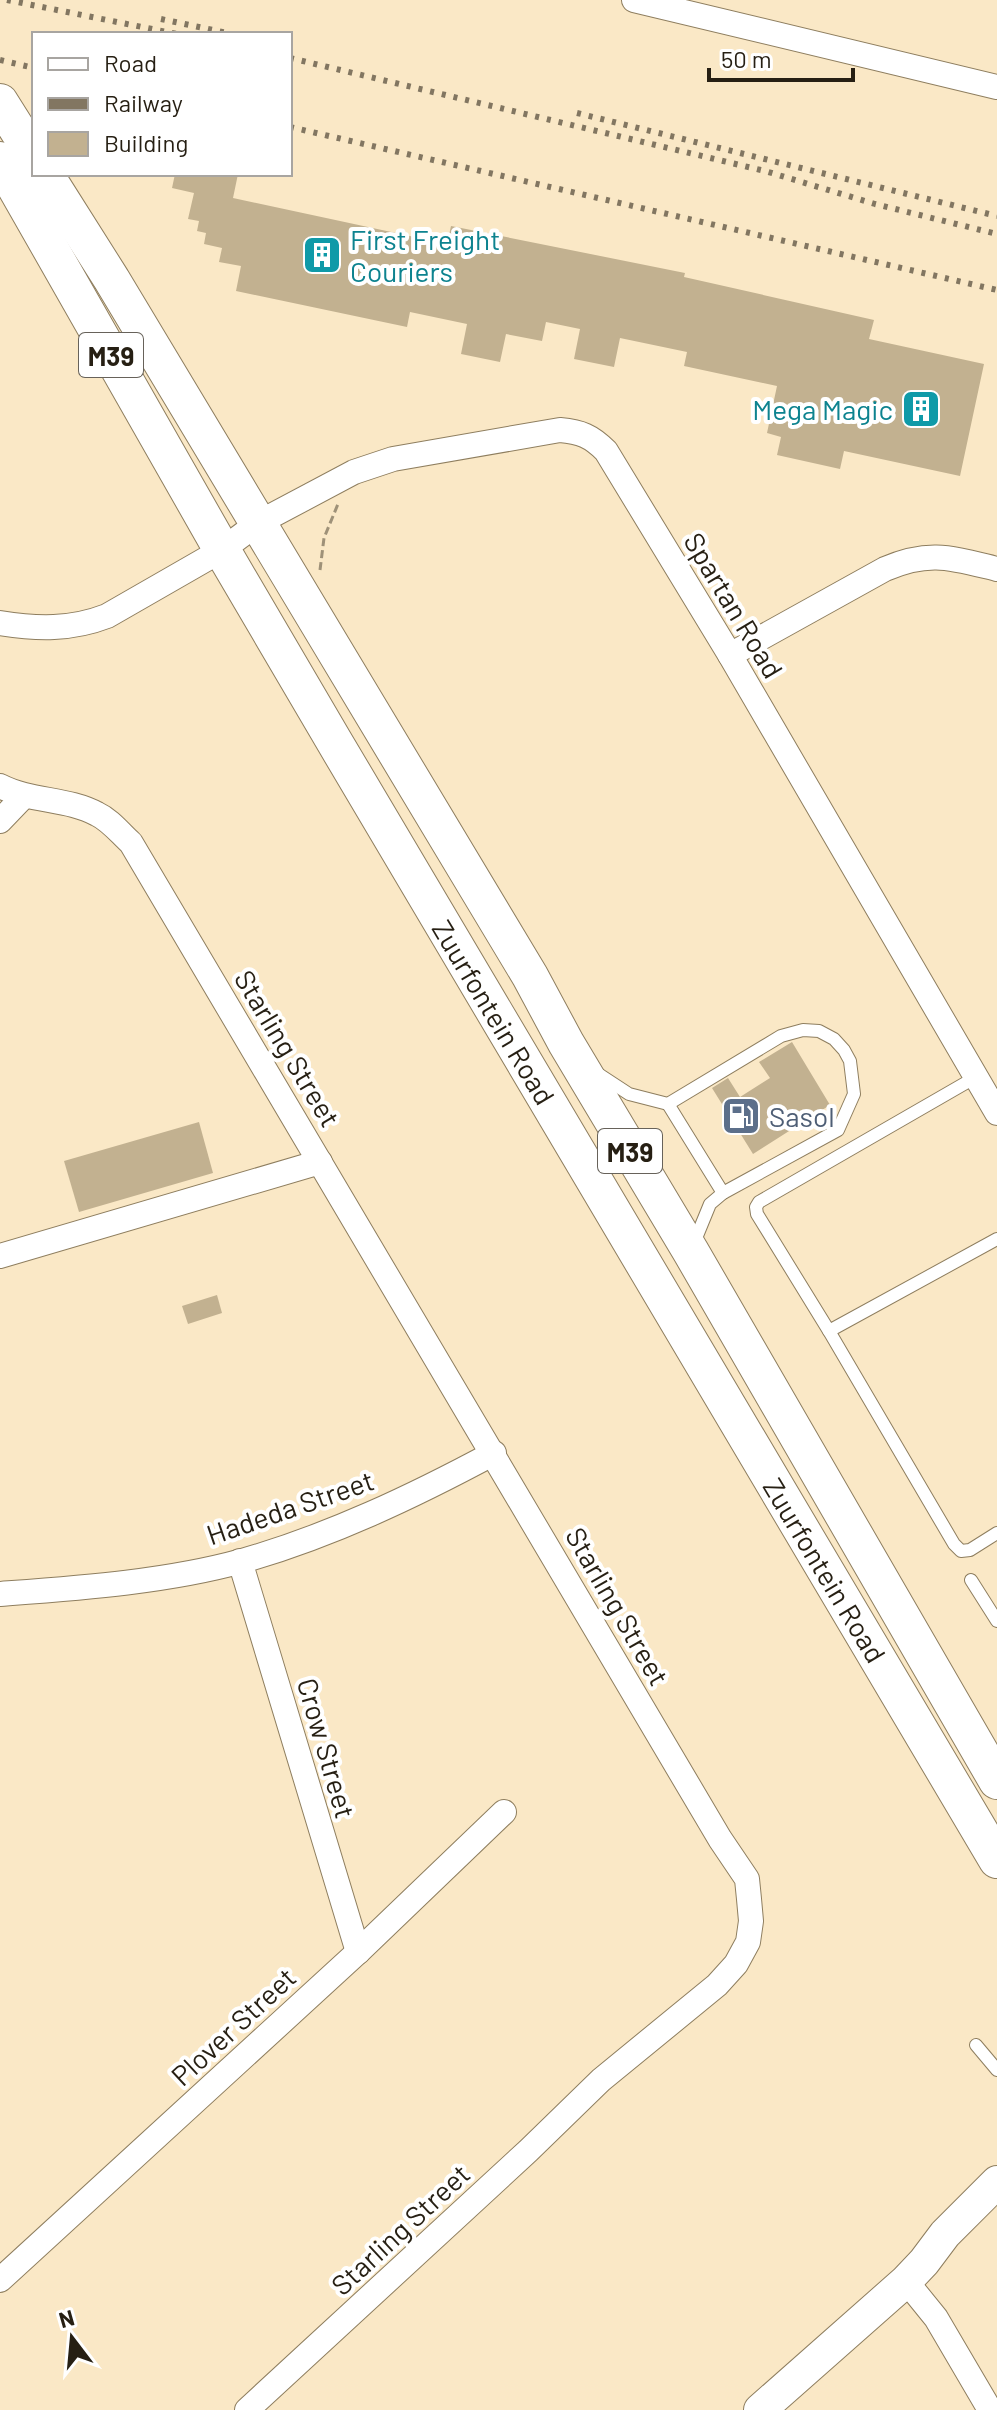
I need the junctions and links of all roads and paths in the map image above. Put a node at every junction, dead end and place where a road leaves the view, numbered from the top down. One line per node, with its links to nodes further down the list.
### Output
1 (634, 0): 2 (street)
2 (997, 87)
3 (0, 102): 4 (main road)
4 (32, 153)
5 (0, 160): 9 (main road, Zuurfontein Road / M39)
6 (46, 176): 8 (main road, Zuurfontein Road / M39)
7 (354, 472): 8 (street, Spartan Road); 11 (path); 13 (street, Spartan Road)
8 (258, 523): 9 (street, Spartan Road); 17 (main road, Zuurfontein Road / M39)
9 (222, 550): 12 (street, Spartan Road); 36 (main road, Zuurfontein Road / M39)
10 (997, 569): 13 (street)
11 (320, 573)
12 (5, 629)
13 (730, 655): 18 (street, Spartan Road)
14 (0, 786): 15 (street, Starling Street)
15 (24, 796): 16 (street); 21 (street, Starling Street)
16 (0, 821)
17 (566, 1043): 19 (lane); 24 (main road, Zuurfontein Road / M39)
18 (976, 1077): 20 (street, Spartan Road); 27 (lane)
19 (668, 1104): 22 (lane); 22 (lane)
20 (997, 1113)
21 (320, 1162): 25 (street); 28 (street, Starling Street)
22 (723, 1193): 24 (lane)
23 (993, 1241): 26 (lane); 27 (lane)
24 (691, 1252): 34 (main road, Zuurfontein Road / M39)
25 (0, 1256)
26 (997, 1256)
27 (829, 1331): 29 (lane)
28 (494, 1453): 30 (street, Hadeda Street); 44 (street, Starling Street)
29 (997, 1533)
30 (240, 1561): 32 (street, Hadeda Street); 37 (street, Crow Street)
31 (971, 1580): 33 (lane)
32 (0, 1594)
33 (997, 1621)
34 (997, 1781)
35 (504, 1812): 37 (street, Plover Street)
36 (997, 1860)
37 (358, 1952): 43 (street, Plover Street)
38 (976, 2045): 39 (lane)
39 (997, 2070)
40 (997, 2182): 42 (main road)
41 (997, 2202): 42 (main road)
42 (915, 2271): 45 (main road); 46 (street)
43 (0, 2280)
44 (247, 2410)
45 (760, 2410)
46 (990, 2410)

